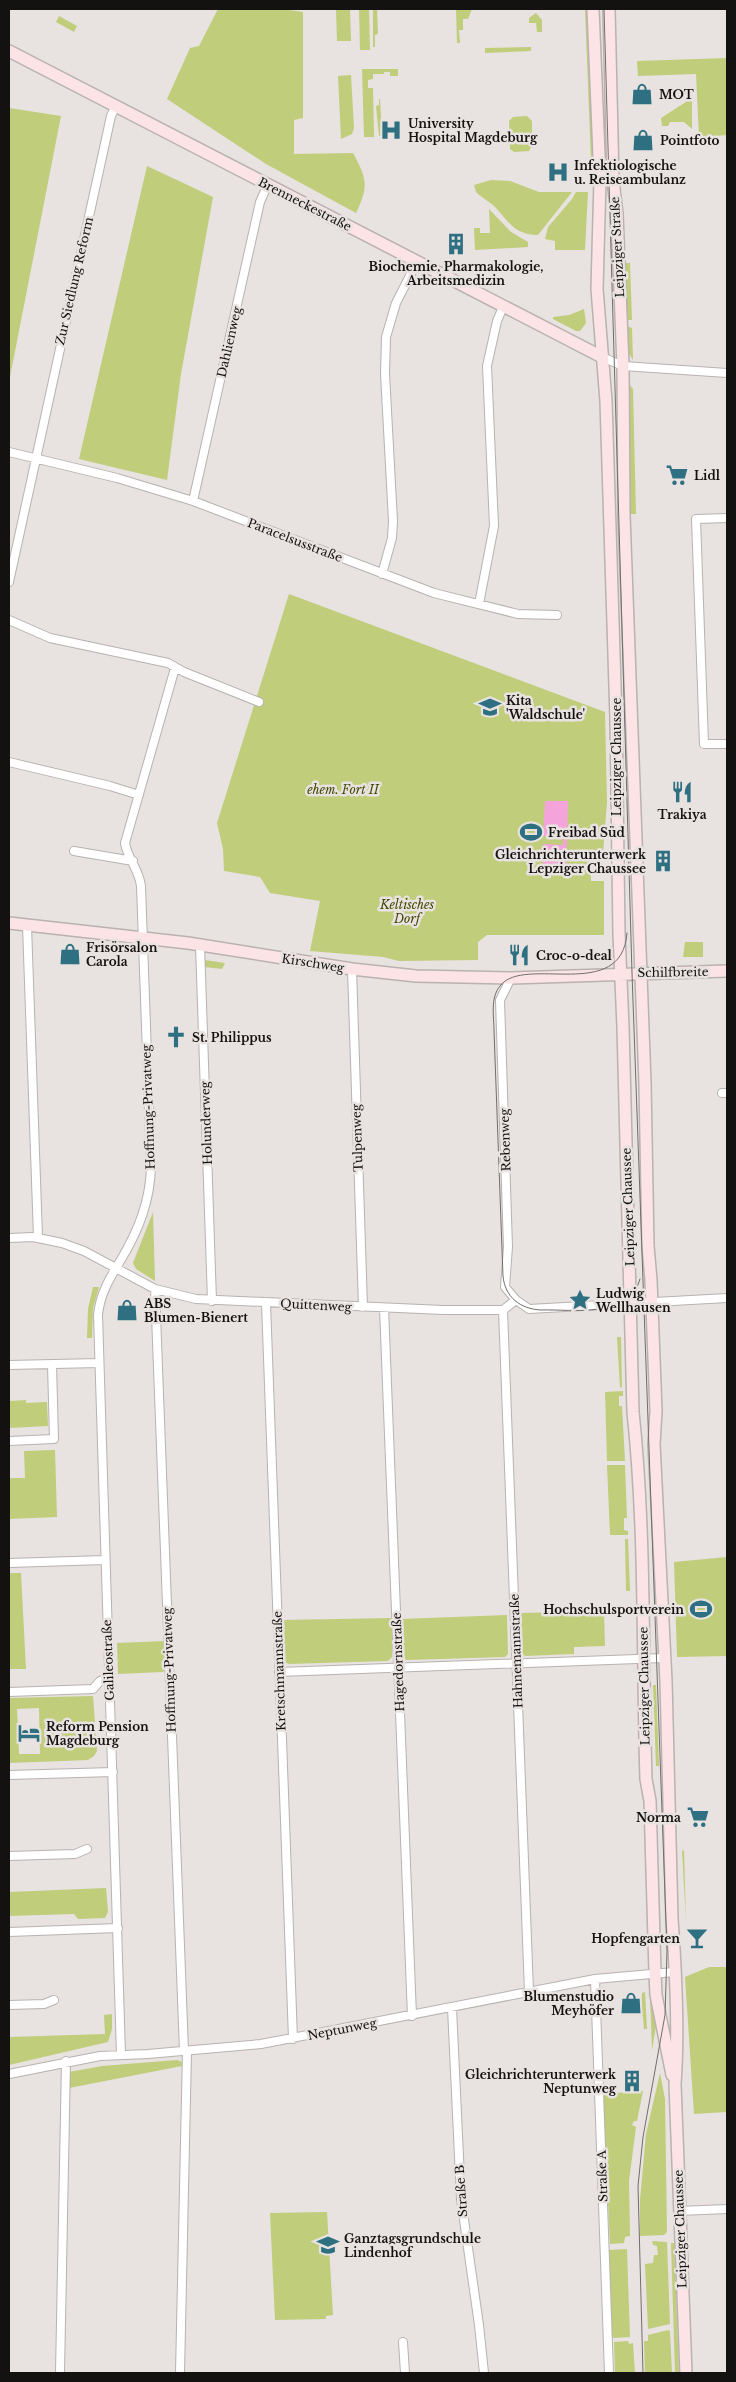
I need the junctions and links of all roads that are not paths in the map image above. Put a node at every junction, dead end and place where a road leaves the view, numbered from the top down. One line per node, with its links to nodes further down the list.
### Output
1 (593, 9): 8 (main road, Leipziger Straße)
2 (609, 9): 9 (main road, Leipziger Straße)
3 (9, 51): 4 (main road, Brenneckestraße)
4 (116, 105): 5 (main road, Brenneckestraße); 12 (street, Zur Siedlung Reform)
5 (268, 184): 6 (main road, Brenneckestraße); 13 (street, Dahlienweg)
6 (417, 262): 7 (main road, Brenneckestraße); 15 (street)
7 (503, 307): 8 (main road, Brenneckestraße); 17 (street)
8 (602, 357): 9 (street); 34 (main road, Leipziger Chaussee)
9 (623, 366): 10 (street); 33 (main road, Leipziger Chaussee)
10 (727, 373)
11 (9, 452): 12 (street, Paracelsusstraße)
12 (34, 458): 13 (street, Paracelsusstraße); 16 (street, Zur Siedlung Reform)
13 (193, 501): 15 (street, Paracelsusstraße)
14 (727, 518): 22 (street)
15 (382, 574): 17 (street, Paracelsusstraße)
16 (9, 582)
17 (478, 604): 18 (street, Paracelsusstraße)
18 (557, 615)
19 (9, 620): 20 (street)
20 (175, 668): 21 (street); 24 (street, Hoffnung-Privatweg)
21 (259, 702)
22 (727, 744)
23 (9, 762): 24 (street)
24 (139, 795): 26 (street, Hoffnung-Privatweg)
25 (74, 851): 26 (street)
26 (133, 862): 29 (street, Hoffnung-Privatweg)
27 (9, 923): 28 (main road, Kirschweg)
28 (27, 926): 29 (main road, Kirschweg); 37 (street)
29 (142, 938): 30 (main road, Kirschweg); 38 (street, Hoffnung-Privatweg)
30 (200, 945): 31 (main road, Kirschweg); 42 (street, Holunderweg)
31 (352, 969): 35 (main road, Kirschweg); 46 (street, Tulpenweg)
32 (727, 971): 33 (main road, Schilfbreite)
33 (641, 973): 34 (main road, Schilfbreite); 43 (main road, Leipziger Chaussee)
34 (620, 974): 35 (main road, Kirschweg); 45 (main road, Leipziger Chaussee)
35 (511, 978): 41 (street, Rebenweg)
36 (9, 1238): 37 (street, Quittenweg)
37 (38, 1238): 38 (street, Quittenweg)
38 (116, 1268): 39 (street, Quittenweg); 49 (street, Galileostraße)
39 (154, 1289): 42 (street, Quittenweg); 77 (street, Hoffnung-Privatweg)
40 (727, 1298): 43 (street)
41 (516, 1300): 45 (street); 48 (street)
42 (212, 1301): 44 (street, Quittenweg)
43 (652, 1301): 45 (street); 55 (main road, Leipziger Chaussee)
44 (266, 1302): 46 (street, Quittenweg); 59 (street, Kretschmannstraße)
45 (631, 1302): 56 (main road, Leipziger Chaussee)
46 (363, 1307): 47 (street, Quittenweg)
47 (384, 1308): 48 (street, Quittenweg); 58 (street, Hagedornstraße)
48 (503, 1310): 57 (street, Hahnemannstraße)
49 (99, 1363): 50 (street); 53 (street, Galileostraße)
50 (52, 1364): 51 (street); 52 (street)
51 (9, 1366)
52 (9, 1441)
53 (105, 1560): 54 (street); 60 (street, Galileostraße)
54 (9, 1562)
55 (664, 1658): 56 (street); 69 (main road, Leipziger Chaussee)
56 (643, 1659): 57 (street); 68 (main road, Leipziger Chaussee)
57 (516, 1663): 58 (street); 71 (street, Hahnemannstraße)
58 (398, 1667): 59 (street); 75 (street, Hagedornstraße)
59 (279, 1672): 76 (street, Kretschmannstraße)
60 (108, 1678): 61 (street); 62 (street, Galileostraße)
61 (9, 1692)
62 (112, 1772): 63 (street); 66 (street, Galileostraße)
63 (9, 1775)
64 (87, 1849): 65 (street)
65 (9, 1856)
66 (118, 1928): 67 (street); 78 (street, Galileostraße)
67 (9, 1932)
68 (655, 1972): 69 (street, Neptunweg); 70 (street, Neptunweg); 81 (main road, Leipziger Chaussee)
69 (674, 1972): 81 (main road, Leipziger Chaussee)
70 (595, 1979): 71 (street, Neptunweg); 89 (street, Straße A)
71 (529, 1992): 74 (street, Neptunweg)
72 (54, 2000): 73 (street)
73 (9, 2005)
74 (452, 2008): 75 (street, Neptunweg); 88 (street, Straße B)
75 (412, 2016): 76 (street, Neptunweg)
76 (293, 2039): 77 (street, Neptunweg)
77 (185, 2051): 78 (street, Neptunweg); 86 (street, Hoffnung-Privatweg)
78 (122, 2055): 79 (street, Neptunweg)
79 (66, 2061): 80 (street, Neptunweg); 85 (street)
80 (9, 2074)
81 (675, 2084): 83 (main road, Leipziger Chaussee)
82 (727, 2209): 83 (street)
83 (679, 2211): 90 (main road, Leipziger Chaussee)
84 (403, 2342): 87 (street)
85 (60, 2373)
86 (180, 2373)
87 (405, 2373)
88 (484, 2373)
89 (609, 2373)
90 (686, 2373)

